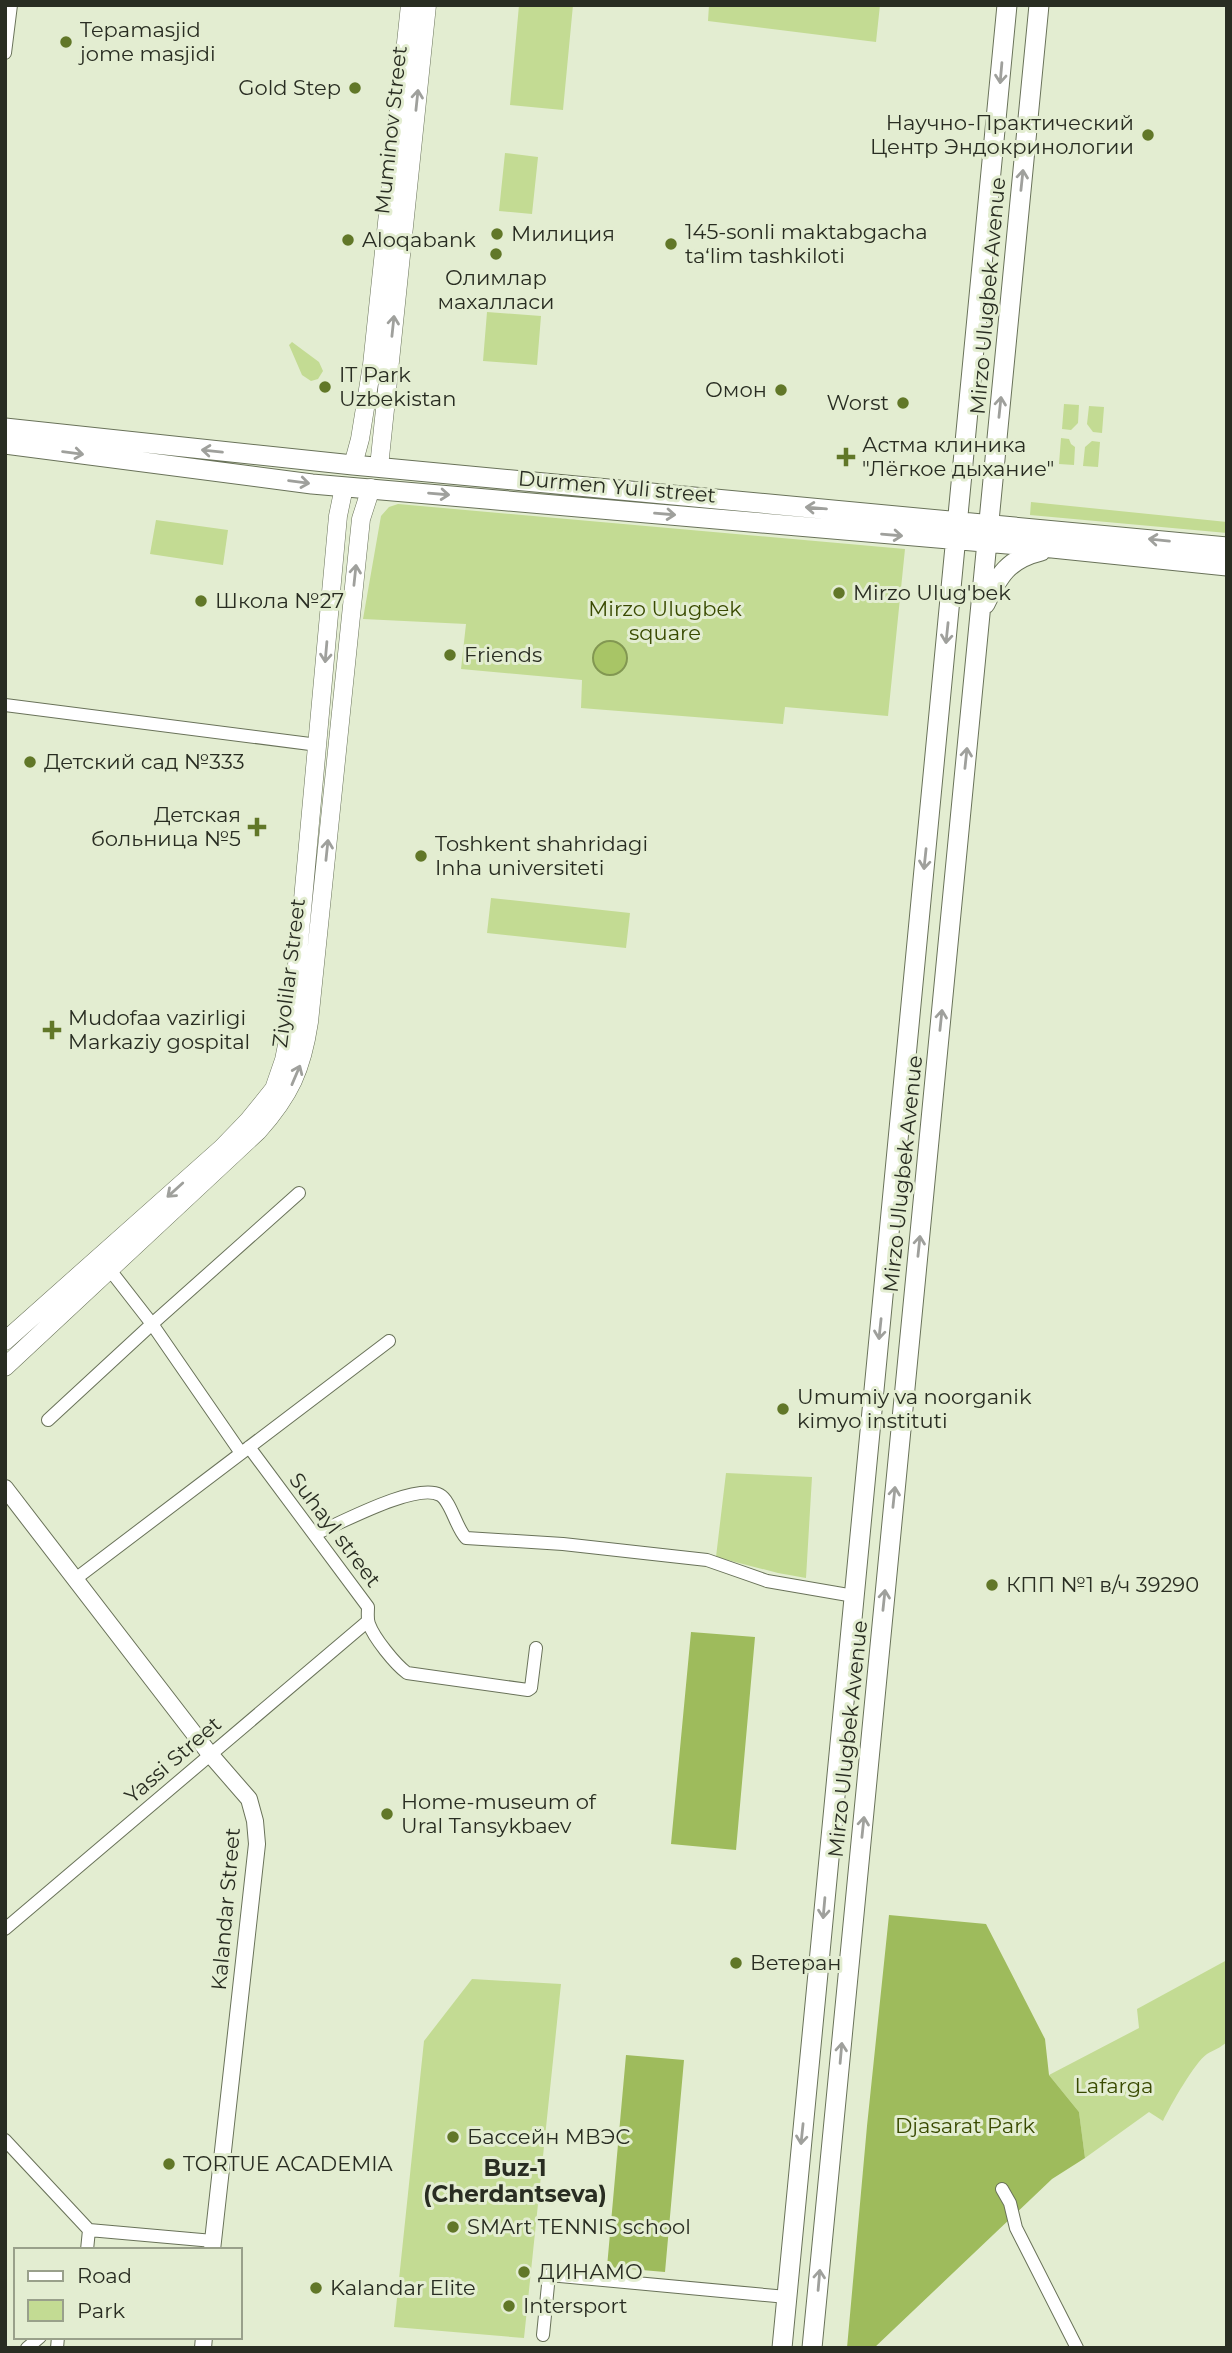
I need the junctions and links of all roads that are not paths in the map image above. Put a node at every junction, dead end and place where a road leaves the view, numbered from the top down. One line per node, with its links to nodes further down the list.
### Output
1 (11, 5): 6 (street)
2 (410, 5): 9 (main road, Muminov Street)
3 (427, 5): 10 (main road, Muminov Street, one-way to 3)
4 (1007, 6): 5 (main road); 13 (main road, Mirzo Ulugbek Avenue, one-way to 13)
5 (1039, 8): 14 (main road, Mirzo Ulugbek Avenue, one-way to 5)
6 (5, 53)
7 (5, 428): 9 (main road, Durmen Yuli street, one-way to 7)
8 (5, 444): 11 (main road, Durmen Yuli street, one-way to 11)
9 (353, 466): 10 (main road, Durmen Yuli street); 11 (main road, Ziyolilar Street)
10 (379, 467): 12 (main road, Ziyolilar Street); 13 (main road, Durmen Yuli street, one-way to 10)
11 (344, 486): 12 (main road, Durmen Yuli street); 20 (main road, Ziyolilar Street, one-way to 20)
12 (371, 488): 13 (main road, Durmen Yuli street, one-way to 13); 22 (main road, Ziyolilar Street, one-way to 12)
13 (957, 531): 14 (main road, Durmen Yuli street); 32 (main road, Mirzo Ulugbek Avenue, one-way to 32)
14 (988, 533): 15 (main road, Durmen Yuli street, one-way to 14); 16 (main road, Durmen Yuli street); 18 (main road, Mirzo Ulugbek Avenue)
15 (1227, 547)
16 (1052, 548): 17 (main road, Durmen Yuli street); 18 (main road)
17 (1227, 566)
18 (980, 614): 33 (main road, Mirzo Ulugbek Avenue, one-way to 18)
19 (5, 705): 20 (street)
20 (318, 745): 23 (main road, Ziyolilar Street, one-way to 23)
21 (299, 1193): 24 (street)
22 (110, 1270): 23 (main road, Ziyolilar Street); 24 (street, Suhayl street)
23 (72, 1294): 25 (main road, Ziyolilar Street); 27 (main road, Ziyolilar Street)
24 (152, 1324): 28 (street); 29 (street, Suhayl street)
25 (5, 1341)
26 (389, 1341): 29 (street)
27 (5, 1367)
28 (48, 1420)
29 (245, 1450): 31 (street, Suhayl street); 34 (street)
30 (5, 1488): 34 (street, Kalandar Street)
31 (315, 1534): 35 (street); 36 (street, Suhayl street)
32 (857, 1562): 33 (main road); 35 (main road, Mirzo Ulugbek Avenue)
33 (888, 1565): 48 (main road, Mirzo Ulugbek Avenue, one-way to 33)
34 (74, 1580): 38 (street, Kalandar Street)
35 (854, 1596): 45 (main road, Mirzo Ulugbek Avenue, one-way to 45)
36 (368, 1621): 37 (street, Suhayl street); 38 (street, Yassi Street)
37 (536, 1648)
38 (209, 1753): 39 (street, Yassi Street); 43 (street, Kalandar Street)
39 (5, 1929)
40 (5, 2140): 42 (street)
41 (1002, 2189): 49 (street)
42 (89, 2230): 43 (street); 44 (street)
43 (212, 2246)
44 (87, 2248)
45 (786, 2297): 46 (street); 47 (main road, Mirzo Ulugbek Avenue)
46 (543, 2335)
47 (782, 2348)
48 (812, 2348)
49 (1077, 2348)

